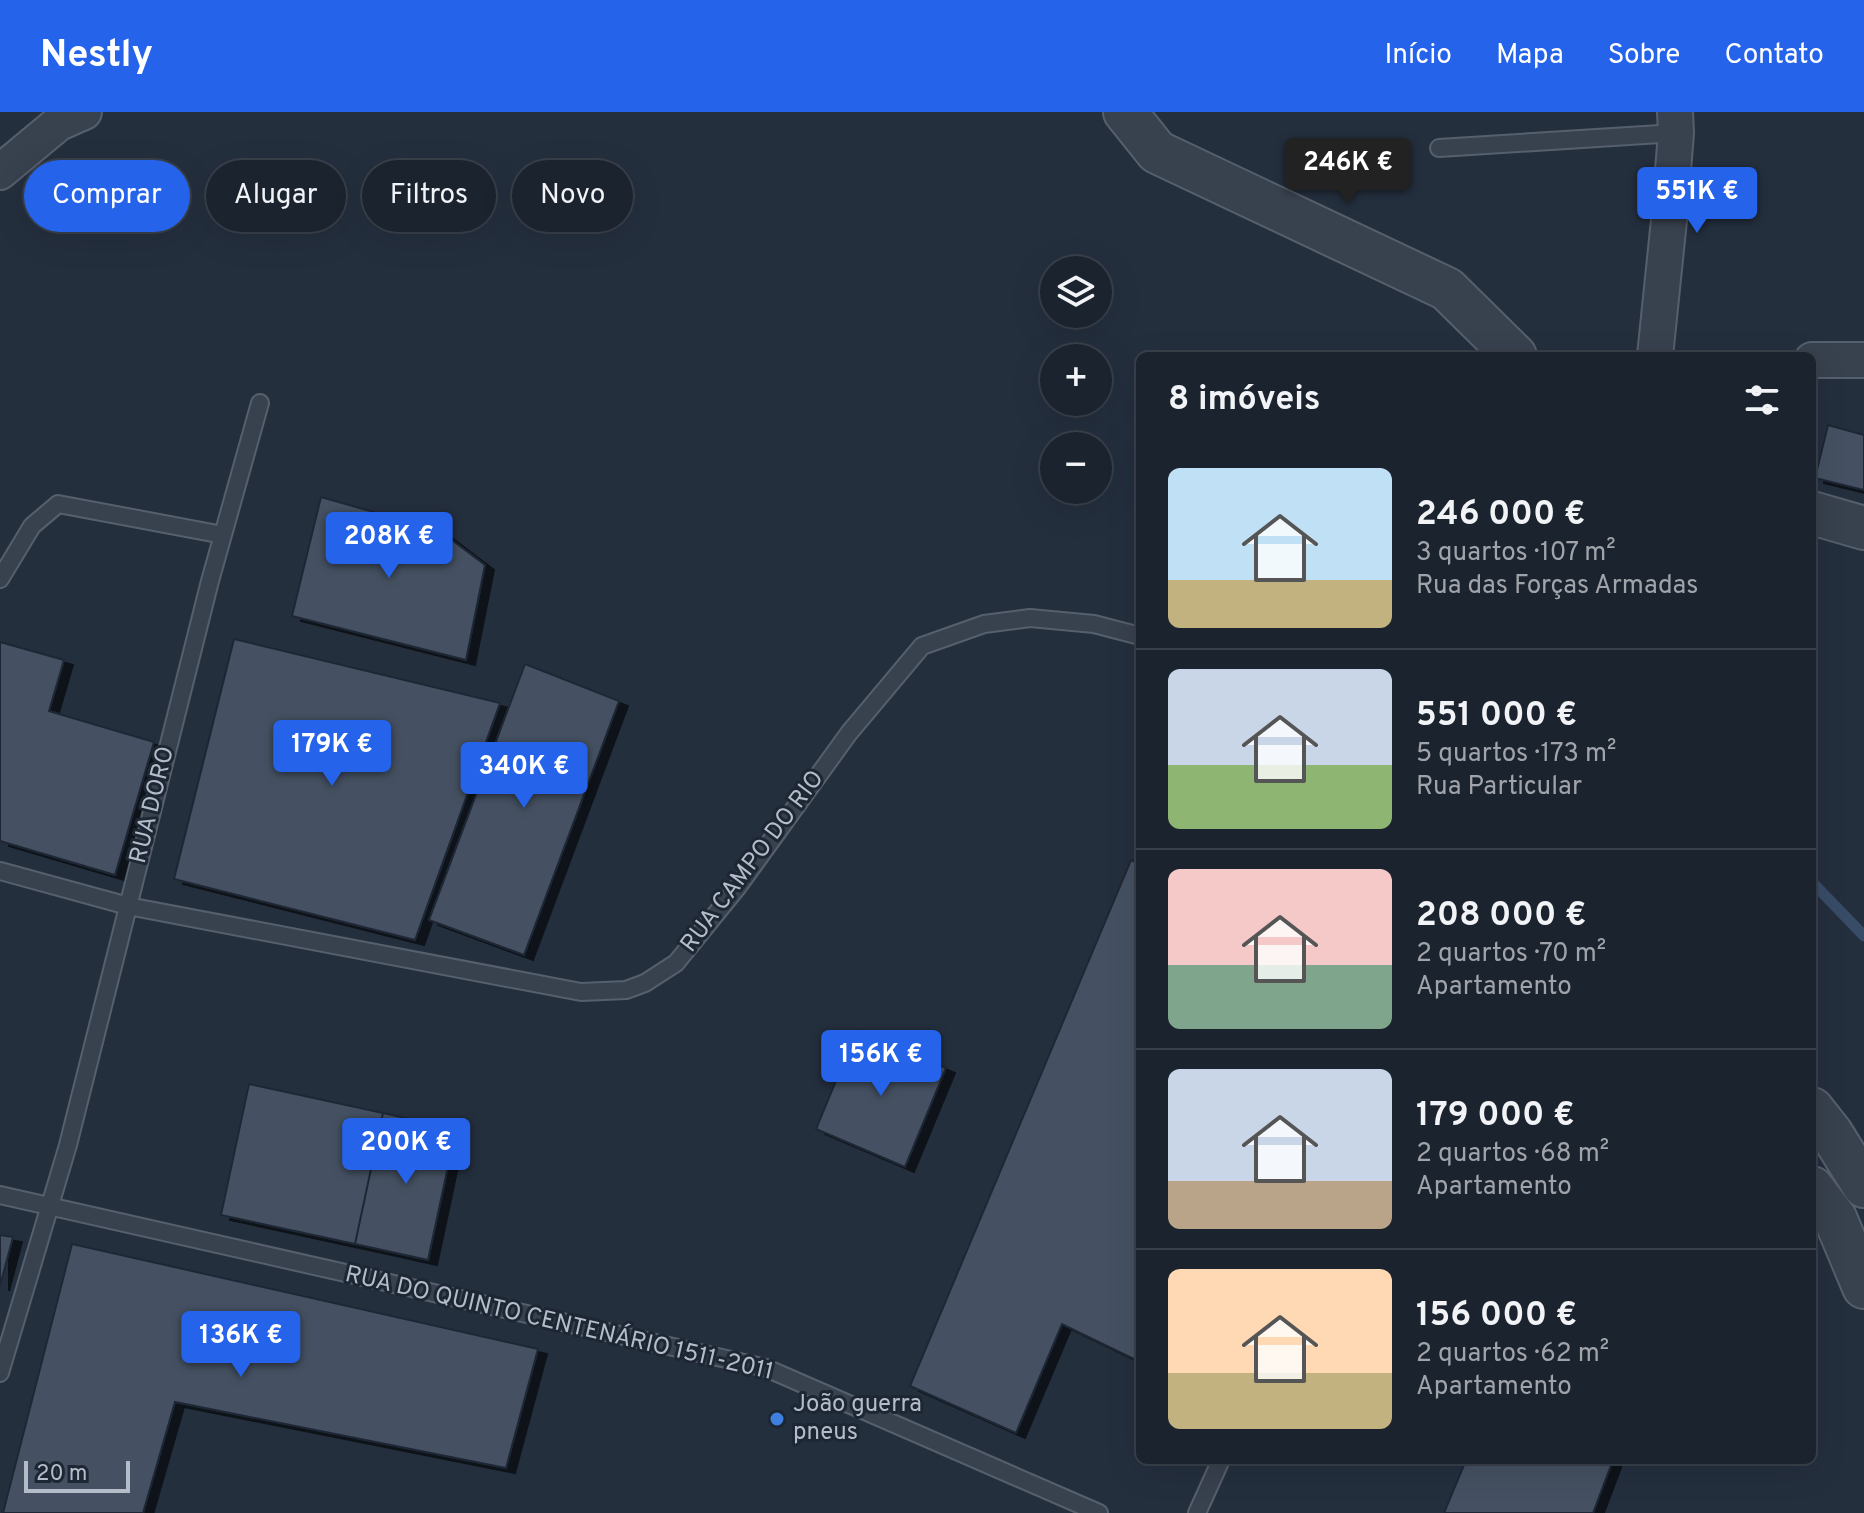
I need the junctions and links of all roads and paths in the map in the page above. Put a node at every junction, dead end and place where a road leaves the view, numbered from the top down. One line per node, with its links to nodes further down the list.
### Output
1 (84, 112): 5 (street)
2 (1125, 112): 6 (street)
3 (1675, 122): 4 (lane); 7 (street)
4 (1439, 148)
5 (0, 172)
6 (1511, 352)
7 (1655, 352)
8 (1816, 360): 9 (street)
9 (1864, 360)
10 (260, 403): 13 (lane, RUA DORO)
11 (1816, 514): 12 (street)
12 (1864, 528)
13 (223, 535): 14 (lane); 17 (lane, RUA DORO)
14 (0, 579)
15 (1136, 635): 17 (lane, RUA CAMPO DO RIO)
16 (0, 871): 17 (lane, RUA CAMPO DO RIO)
17 (128, 906): 22 (lane, RUA DORO)
18 (1816, 1114): 19 (street)
19 (1864, 1186)
20 (1816, 1193): 23 (street)
21 (0, 1195): 22 (lane, RUA DO QUINTO CENTENÁRIO 1511-2011)
22 (50, 1207): 24 (lane, RUA DORO); 26 (lane, RUA DO QUINTO CENTENÁRIO 1511-2011)
23 (1864, 1287)
24 (0, 1373)
25 (1219, 1464): 27 (lane)
26 (1099, 1513)
27 (1197, 1513)

